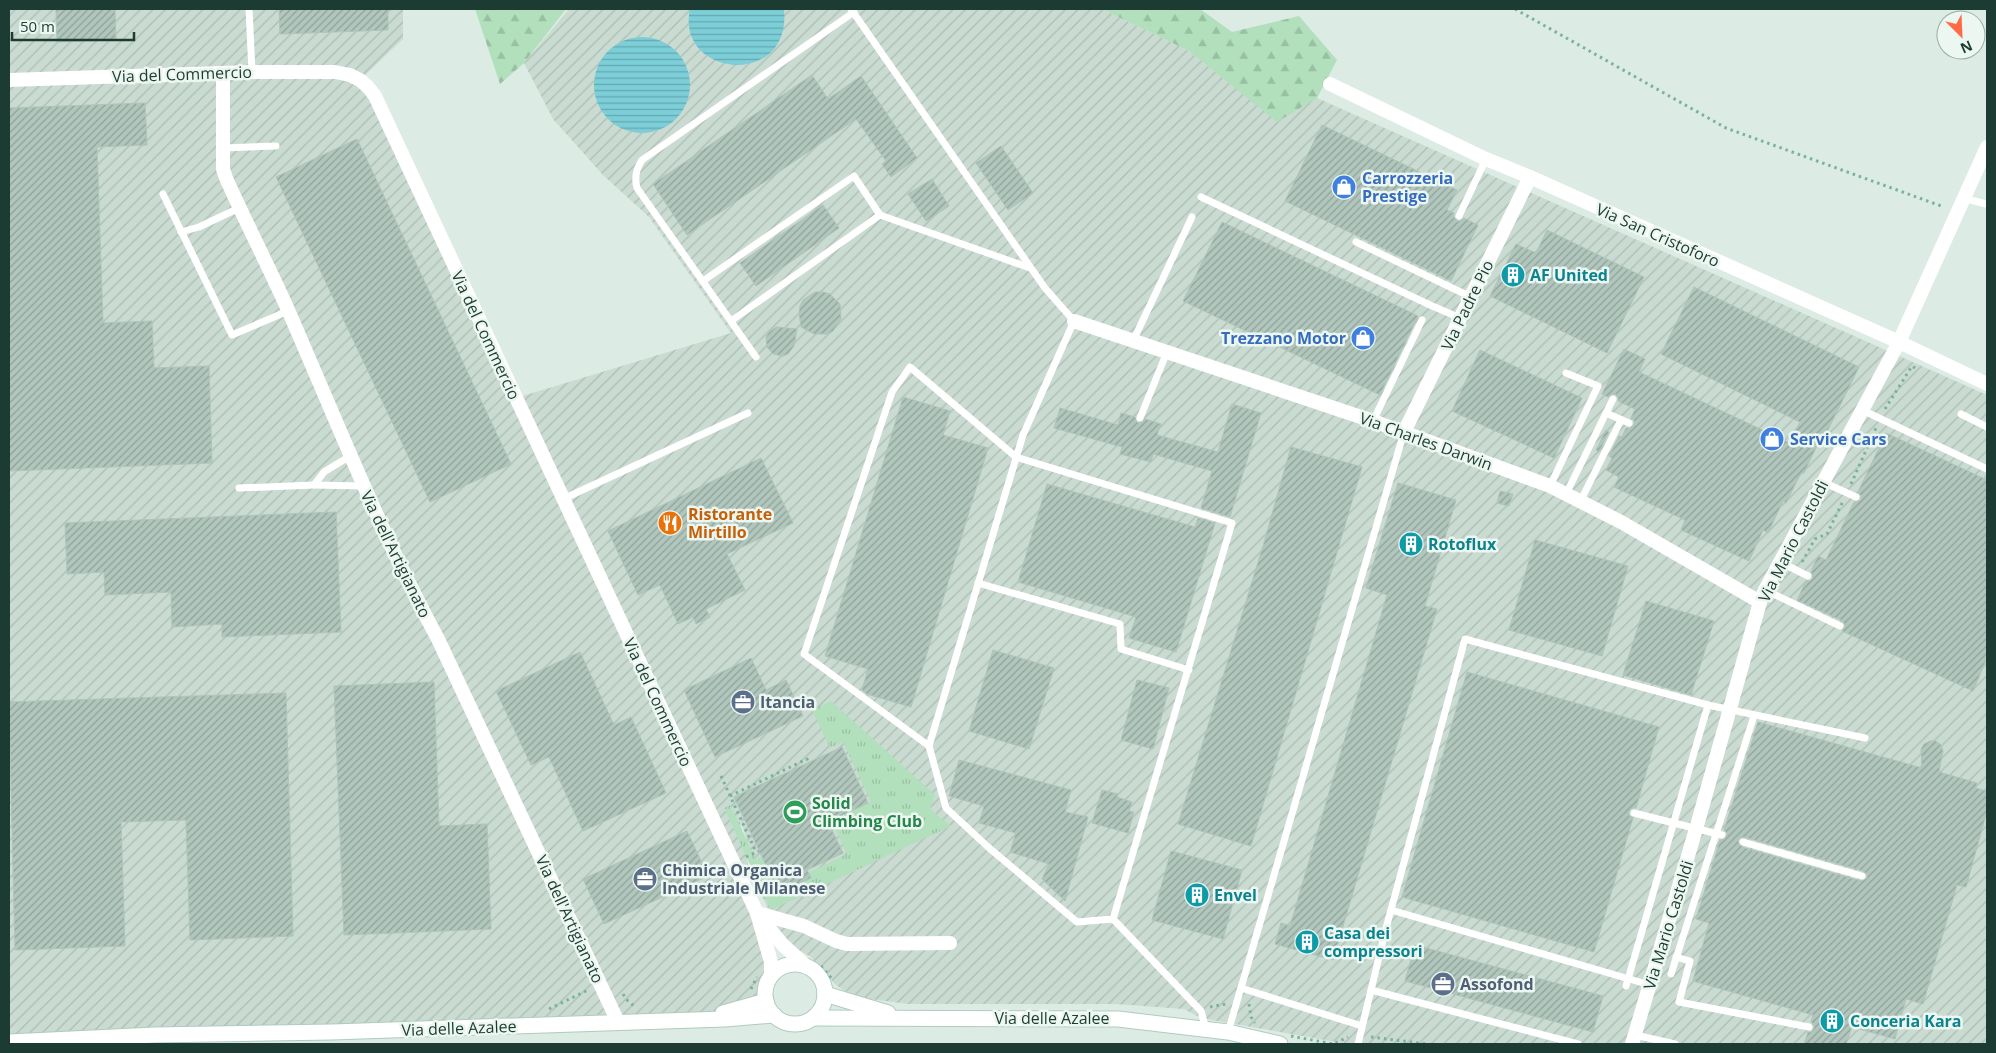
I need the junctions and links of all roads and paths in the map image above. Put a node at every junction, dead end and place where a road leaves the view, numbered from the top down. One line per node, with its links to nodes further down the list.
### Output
1 (249, 9): 4 (lane)
2 (1515, 9): 18 (path)
3 (852, 11): 24 (lane); 25 (lane)
4 (252, 72): 5 (street, Via del Commercio); 62 (street, Via del Commercio)
5 (223, 73): 6 (street, Via del Commercio); 10 (street, Via dell'Artigianato)
6 (9, 80)
7 (1330, 84): 11 (street, Via San Cristoforo)
8 (276, 146): 10 (lane)
9 (1987, 147): 15 (street, Via Mario Castoldi)
10 (223, 148): 17 (street, Via dell'Artigianato)
11 (1486, 159): 12 (street, Via San Cristoforo); 21 (lane)
12 (1530, 177): 26 (street, Via Padre Pio); 33 (street, Via San Cristoforo)
13 (162, 194): 22 (lane)
14 (1201, 197): 28 (lane)
15 (1964, 198): 16 (lane); 18 (street, Via Mario Castoldi)
16 (1986, 204)
17 (239, 208): 22 (lane); 27 (street, Via dell'Artigianato)
18 (1957, 212): 33 (street, Via Mario Castoldi)
19 (880, 215): 24 (lane); 25 (lane); 30 (lane)
20 (1192, 216): 32 (lane)
21 (1459, 216)
22 (181, 232): 27 (lane)
23 (1356, 242): 26 (lane)
24 (1031, 268): 31 (lane)
25 (703, 281): 30 (lane)
26 (1471, 297): 28 (street, Via Padre Pio)
27 (288, 311): 51 (street, Via dell'Artigianato)
28 (1460, 318): 50 (street, Via Padre Pio)
29 (1422, 320): 47 (lane)
30 (731, 321): 35 (lane)
31 (1074, 321): 32 (street, Via Charles Darwin); 52 (lane)
32 (1133, 341): 34 (street, Via Charles Darwin)
33 (1899, 342): 38 (street, Via San Cristoforo); 40 (street, Via Mario Castoldi)
34 (1167, 352): 44 (lane); 47 (street, Via Charles Darwin)
35 (756, 357)
36 (1920, 370): 45 (path)
37 (1566, 373): 57 (lane)
38 (1987, 384)
39 (1613, 399): 42 (lane)
40 (1862, 410): 45 (lane); 54 (street, Via Mario Castoldi)
41 (748, 413): 62 (lane)
42 (1606, 413): 46 (lane); 60 (lane)
43 (1961, 414): 49 (lane)
44 (1140, 418)
45 (1880, 419): 53 (lane); 59 (path)
46 (1621, 420): 48 (lane); 63 (lane)
47 (1374, 421): 50 (street, Via Charles Darwin)
48 (1628, 423)
49 (1987, 427)
50 (1404, 432): 57 (street, Via Charles Darwin); 101 (lane)
51 (350, 456): 55 (lane); 56 (street, Via dell'Artigianato)
52 (1016, 457): 67 (lane); 70 (lane); 75 (lane)
53 (1987, 467)
54 (1823, 482): 59 (lane); 64 (street, Via Mario Castoldi)
55 (314, 485): 56 (lane); 58 (lane)
56 (364, 486): 97 (street, Via dell'Artigianato)
57 (1550, 486): 60 (street, Via Charles Darwin)
58 (239, 488)
59 (1847, 493): 61 (lane); 65 (path)
60 (1566, 494): 63 (street, Via Charles Darwin)
61 (1856, 497)
62 (563, 499): 89 (street, Via del Commercio)
63 (1580, 502): 68 (street, Via Charles Darwin)
64 (1780, 562): 65 (lane); 68 (street, Via Mario Castoldi)
65 (1798, 571): 66 (lane)
66 (1808, 576)
67 (978, 583): 70 (lane); 75 (lane)
68 (1762, 596): 69 (lane); 72 (street, Via Mario Castoldi)
69 (1840, 626)
70 (1189, 670): 90 (lane)
71 (1708, 705): 72 (lane); 77 (lane); 82 (lane)
72 (1730, 710): 73 (lane); 83 (street, Via Mario Castoldi)
73 (1754, 716): 74 (lane); 84 (lane)
74 (1865, 738)
75 (929, 746): 90 (lane)
76 (808, 762): 80 (path)
77 (1431, 763): 78 (lane); 88 (lane)
78 (1440, 765)
79 (721, 776): 80 (path)
80 (730, 796): 86 (path)
81 (1634, 813): 82 (lane)
82 (1673, 823): 83 (lane); 96 (lane)
83 (1696, 829): 84 (lane); 99 (street, Via Mario Castoldi)
84 (1719, 834): 92 (lane)
85 (1743, 842): 87 (lane)
86 (745, 858)
87 (1862, 876)
88 (1391, 910): 96 (lane); 102 (lane)
89 (757, 913): 91 (street); 93 (street, Via del Commercio); 95 (street, Via del Commercio)
90 (1113, 919): 108 (lane)
91 (950, 943)
92 (1676, 957): 94 (lane); 117 (lane)
93 (811, 965): 95 (street); 98 (path); 103 (street)
94 (1671, 974)
95 (764, 976): 104 (path); 105 (street)
96 (1627, 982): 99 (lane)
97 (600, 984): 109 (path); 114 (street, Via dell'Artigianato)
98 (838, 984)
99 (1650, 985): 123 (street, Via Mario Castoldi)
100 (619, 986): 107 (path)
101 (1241, 988): 106 (lane); 115 (lane)
102 (1371, 990): 115 (lane); 126 (lane)
103 (825, 994): 111 (street, Via delle Azalee); 112 (street)
104 (745, 995)
105 (766, 1001): 110 (street); 113 (street, Via delle Azalee)
106 (1236, 1003): 108 (path); 116 (path); 119 (lane)
107 (636, 1006)
108 (1199, 1009): 118 (lane)
109 (544, 1012)
110 (774, 1015): 112 (street); 113 (street, Via delle Azalee)
111 (901, 1017): 112 (street, Via delle Azalee); 118 (street, Via delle Azalee)
112 (813, 1018)
113 (700, 1019): 114 (street, Via delle Azalee)
114 (618, 1022): 121 (street, Via delle Azalee)
115 (1362, 1026): 120 (lane)
116 (1260, 1027)
117 (1809, 1027)
118 (1203, 1029): 119 (street, Via delle Azalee)
119 (1228, 1032): 122 (street, Via delle Azalee)
120 (1360, 1036): 122 (path); 124 (lane); 125 (path)
121 (9, 1039)
122 (1284, 1040)
123 (1634, 1040): 127 (lane)
124 (1358, 1044)
125 (1427, 1044)
126 (1578, 1044)
127 (1674, 1044)

